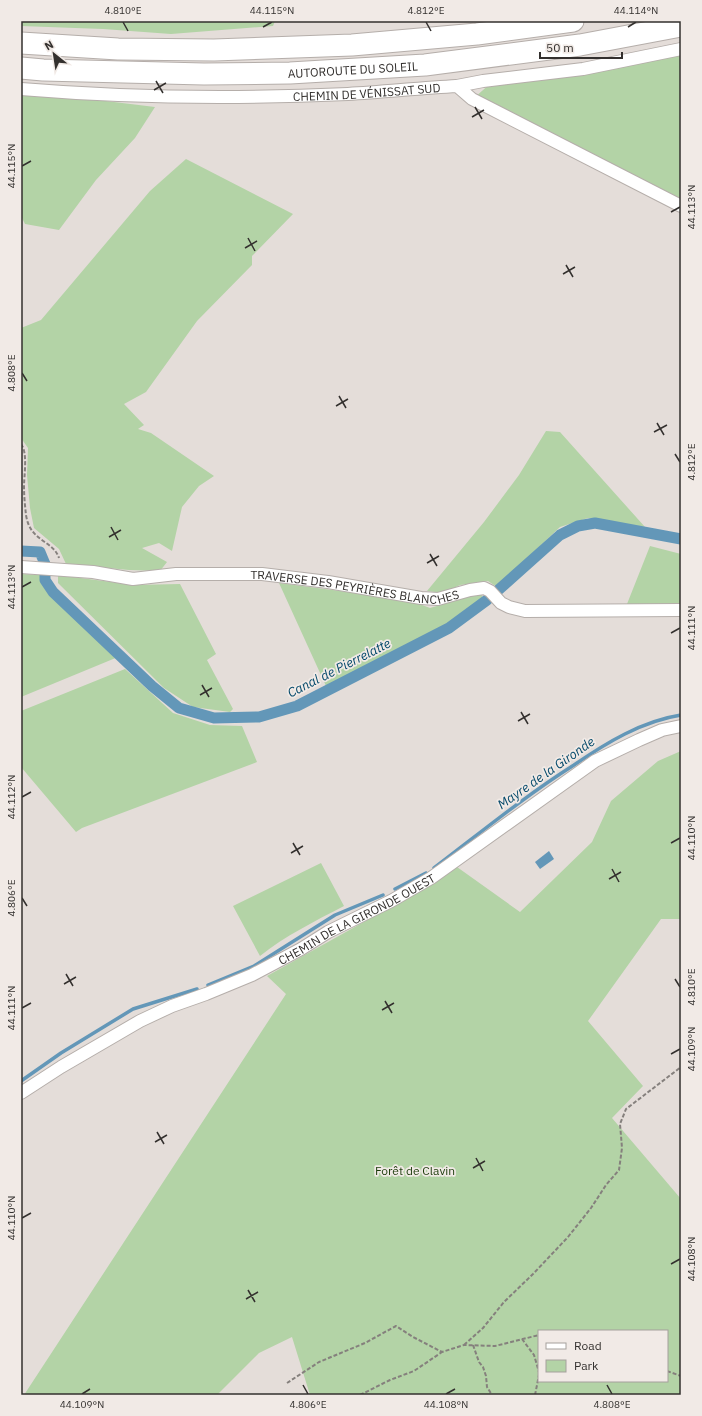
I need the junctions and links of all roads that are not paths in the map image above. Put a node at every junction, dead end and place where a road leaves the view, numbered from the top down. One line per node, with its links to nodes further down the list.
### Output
1 (573, 21): 3 (highway, AUTOROUTE DU SOLEIL)
2 (681, 26): 5 (highway, AUTOROUTE DU SOLEIL)
3 (21, 43)
4 (681, 49): 6 (street)
5 (21, 68)
6 (457, 86): 7 (street, CHEMIN DE VÉNISSAT SUD); 8 (street, CHEMIN DE VÉNISSAT SUD)
7 (21, 89)
8 (681, 206)
9 (21, 567): 10 (street, TRAVERSE DES PEYRIÈRES BLANCHES)
10 (681, 610)
11 (681, 726): 12 (street, CHEMIN DE LA GIRONDE OUEST)
12 (21, 1093)

